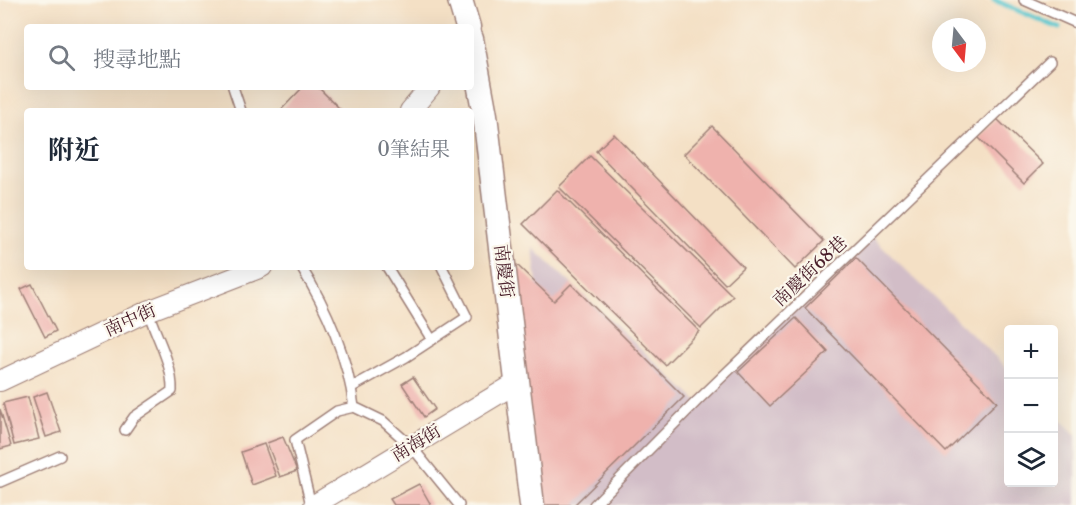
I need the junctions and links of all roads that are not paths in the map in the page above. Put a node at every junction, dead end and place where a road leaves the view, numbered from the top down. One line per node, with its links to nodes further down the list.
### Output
1 (460, 0): 4 (street)
2 (1024, 0): 3 (lane)
3 (1076, 23)
4 (467, 24)
5 (474, 55): 18 (street, 南慶街)
6 (1050, 62): 28 (lane, 南慶街68巷)
7 (234, 90): 9 (lane)
8 (428, 90): 10 (street)
9 (241, 108)
10 (412, 108)
11 (254, 270): 15 (street, 南中街)
12 (303, 270): 19 (lane)
13 (389, 270): 16 (lane)
14 (444, 270): 16 (lane)
15 (148, 311): 17 (street, 南中街); 21 (lane)
16 (432, 340): 19 (lane)
17 (0, 381)
18 (518, 382): 22 (street, 南海街); 27 (street, 南慶街)
19 (352, 387): 20 (lane)
20 (354, 407): 22 (lane); 25 (lane)
21 (125, 430)
22 (411, 446): 25 (street, 南海街); 26 (lane)
23 (60, 456): 24 (lane)
24 (0, 482)
25 (312, 505)
26 (459, 505)
27 (532, 505)
28 (594, 505)

